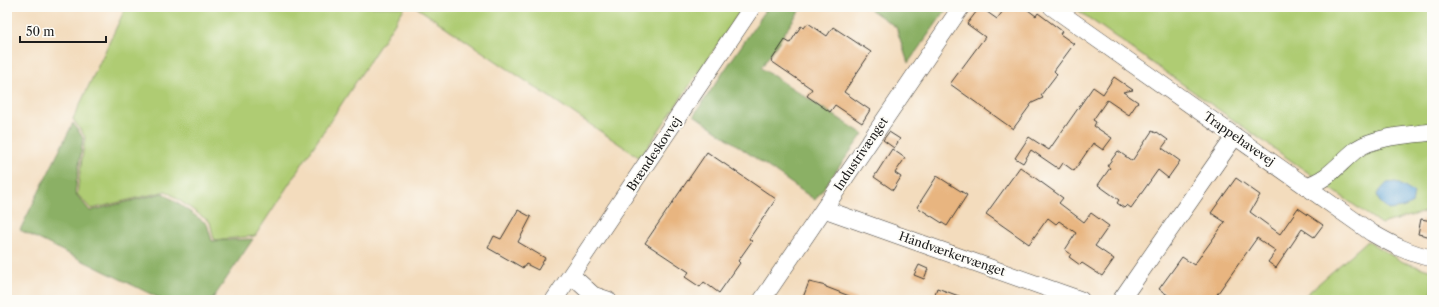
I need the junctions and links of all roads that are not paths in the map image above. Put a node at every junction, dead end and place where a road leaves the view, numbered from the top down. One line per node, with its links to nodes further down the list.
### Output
1 (752, 7): 9 (street, Brændeskovvej)
2 (961, 7): 7 (street, Industrivænget)
3 (1052, 7): 5 (street, Trappehavevej)
4 (1432, 132): 6 (street)
5 (1235, 136): 6 (street, Trappehavevej); 14 (street)
6 (1305, 186): 8 (street, Trappehavevej)
7 (824, 209): 12 (street, Industrivænget); 13 (street, Håndværkervænget)
8 (1432, 258)
9 (571, 275): 10 (street, Brændeskovvej); 11 (street)
10 (554, 300)
11 (608, 300)
12 (762, 300)
13 (1081, 300)
14 (1121, 300)

